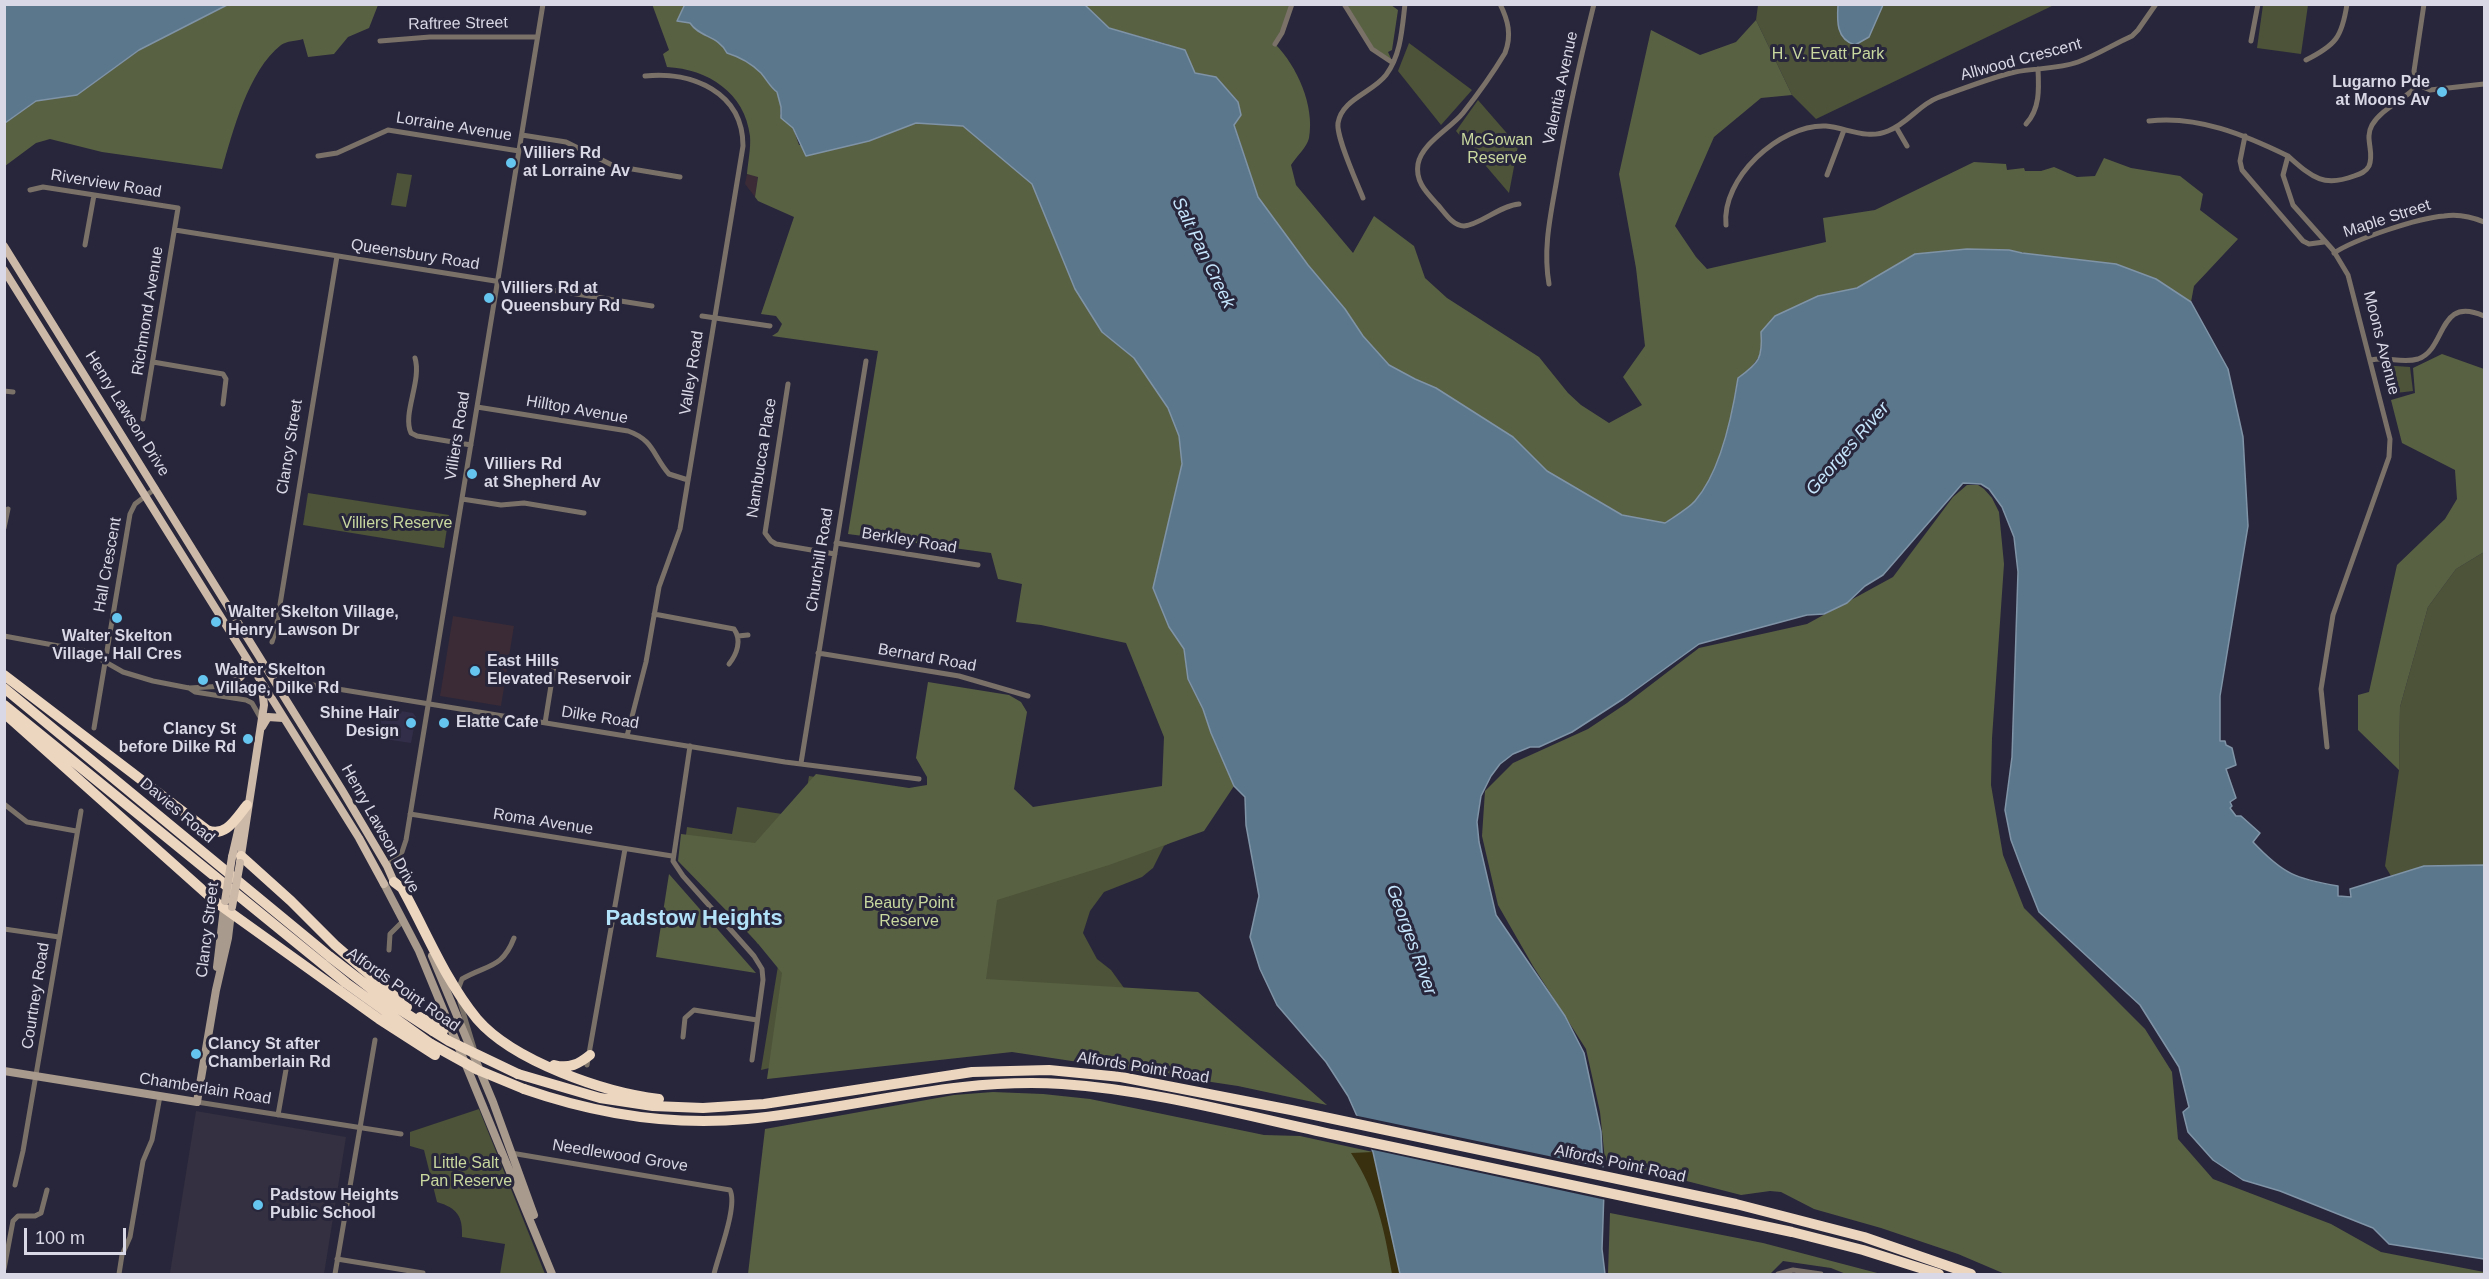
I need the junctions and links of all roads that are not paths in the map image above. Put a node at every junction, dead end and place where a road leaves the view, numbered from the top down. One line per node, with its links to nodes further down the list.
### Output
1 (543, 4): 11 (street, Villiers Road)
2 (1292, 4): 14 (street)
3 (1344, 4): 16 (street)
4 (1405, 4): 16 (street)
5 (1500, 4): 36 (street)
6 (1594, 4): 48 (street, Valentia Avenue)
7 (2156, 4): 17 (street, Allwood Crescent)
8 (2258, 4): 13 (street)
9 (2347, 4): 15 (street)
10 (2424, 4): 20 (street)
11 (537, 37): 12 (street, Raftree Street); 25 (street, Villiers Road)
12 (380, 41)
13 (2252, 41)
14 (1275, 44)
15 (2307, 60)
16 (1393, 63): 35 (street)
17 (2038, 69): 22 (street); 23 (street, Allwood Crescent)
18 (645, 76): 52 (street, Valley Road)
19 (2484, 84): 20 (street)
20 (2418, 85): 30 (street)
21 (2149, 121): 26 (street)
22 (2026, 124)
23 (1896, 128): 24 (street, Allwood Crescent); 27 (street)
24 (1844, 130): 31 (street); 39 (street, Allwood Crescent)
25 (522, 135): 28 (street, Villiers Road); 32 (street)
26 (2245, 136): 30 (street); 41 (street)
27 (1907, 146)
28 (519, 150): 29 (street, Lorraine Avenue); 47 (street, Villiers Road)
29 (318, 156)
30 (2288, 156): 41 (street, Moons Avenue)
31 (1827, 175)
32 (680, 177)
33 (30, 190): 34 (street, Riverview Road)
34 (94, 195): 37 (street, Riverview Road); 42 (street)
35 (1363, 198)
36 (1519, 204)
37 (178, 208): 40 (street, Richmond Avenue)
38 (2484, 222): 44 (street, Maple Street)
39 (1726, 225)
40 (175, 230): 45 (street, Queensbury Road); 57 (street, Richmond Avenue)
41 (2324, 242): 44 (street, Moons Avenue)
42 (85, 245)
43 (4, 246): 66 (main road, Henry Lawson Drive)
44 (2334, 253): 55 (street, Moons Avenue)
45 (337, 256): 47 (street, Queensbury Road); 79 (street, Clancy Street)
46 (4, 270): 67 (main road, Henry Lawson Drive)
47 (498, 281): 49 (street, Queensbury Road); 62 (street, Villiers Road)
48 (1549, 284)
49 (652, 306)
50 (702, 316): 52 (street)
51 (2484, 316): 55 (street)
52 (715, 318): 53 (street); 65 (street, Valley Road)
53 (770, 326)
54 (415, 358): 64 (street)
55 (2371, 360): 102 (street, Moons Avenue)
56 (866, 361): 72 (street, Churchill Road)
57 (153, 362): 61 (street); 63 (street, Richmond Avenue)
58 (788, 384): 73 (street, Nambucca Place)
59 (4, 391): 60 (street)
60 (13, 392)
61 (223, 405)
62 (477, 406): 64 (street, Villiers Road); 65 (street, Hilltop Avenue)
63 (143, 419)
64 (471, 445): 68 (street, Villiers Road)
65 (688, 480): 75 (street, Valley Road)
66 (156, 488): 67 (street, Hall Crescent); 86 (main road, Henry Lawson Drive)
67 (145, 495): 81 (main road, Henry Lawson Drive); 82 (street, Hall Crescent)
68 (462, 499): 70 (street); 93 (street, Villiers Road)
69 (8, 509): 71 (street)
70 (584, 513)
71 (4, 528)
72 (836, 543): 73 (street, Churchill Road); 74 (street, Berkley Road)
73 (835, 554): 80 (street, Churchill Road)
74 (978, 565)
75 (654, 614): 78 (street); 100 (street, Valley Road)
76 (748, 635): 78 (street)
77 (4, 636): 82 (street)
78 (738, 636): 83 (street)
79 (272, 642)
80 (818, 654): 91 (street, Bernard Road); 103 (street, Churchill Road)
81 (245, 657): 87 (main road, Henry Lawson Drive); 88 (main road)
82 (106, 663): 90 (street); 98 (street, Hall Crescent)
83 (729, 664)
84 (554, 667): 97 (street)
85 (4, 675): 106 (highway)
86 (276, 683): 87 (main road); 93 (street, Dilke Road); 113 (main road, Henry Lawson Drive)
87 (262, 684): 88 (street); 95 (main road, Henry Lawson Drive); 96 (main road, Clancy Street)
88 (221, 687): 90 (street)
89 (4, 688): 115 (highway, Davies Road)
90 (189, 688): 96 (street)
91 (1028, 696)
92 (4, 705): 115 (highway, Davies Road)
93 (428, 705): 97 (street, Dilke Road); 108 (street, Villiers Road)
94 (4, 713): 116 (highway)
95 (283, 718): 99 (main road); 114 (main road, Henry Lawson Drive)
96 (261, 721): 99 (main road, Clancy Street)
97 (545, 723): 100 (street, Dilke Road)
98 (94, 728)
99 (259, 734): 106 (main road, Clancy Street)
100 (627, 736): 101 (street, Dilke Road)
101 (690, 747): 103 (street, Dilke Road); 111 (street)
102 (2327, 747)
103 (801, 763): 104 (street, Dilke Road)
104 (919, 779)
105 (4, 804): 109 (street)
106 (247, 806): 112 (main road, Clancy Street)
107 (81, 811): 109 (street, Courtney Road)
108 (410, 814): 110 (street, Roma Avenue); 113 (street, Villiers Road)
109 (76, 831): 119 (street, Courtney Road)
110 (625, 849): 111 (street, Roma Avenue); 131 (street)
111 (672, 856): 126 (street)
112 (238, 859): 116 (main road, Clancy Street, bridge); 125 (highway)
113 (387, 866): 114 (main road, Henry Lawson Drive)
114 (389, 883): 117 (main road, Henry Lawson Drive); 122 (highway); 133 (main road, Henry Lawson Drive)
115 (244, 894): 125 (highway, Alfords Point Road); 129 (highway, Alfords Point Road)
116 (228, 907): 129 (highway); 138 (main road, Clancy Street)
117 (404, 920): 121 (street); 143 (main road, Henry Lawson Drive)
118 (4, 928): 119 (street)
119 (59, 937): 136 (street, Courtney Road)
120 (514, 938): 122 (street)
121 (389, 950)
122 (458, 990): 130 (highway); 133 (street)
123 (688, 1003): 124 (street)
124 (691, 1011): 126 (street); 127 (street)
125 (419, 1019): 139 (highway, Alfords Point Road, bridge)
126 (757, 1020): 132 (street)
127 (683, 1037)
128 (375, 1040): 141 (street)
129 (433, 1049): 155 (highway, Alfords Point Road, bridge)
130 (532, 1058): 131 (highway); 139 (highway)
131 (589, 1060)
132 (752, 1060)
133 (476, 1061): 143 (main road, Henry Lawson Drive)
134 (287, 1064): 140 (street)
135 (4, 1071): 136 (main road, Chamberlain Road)
136 (36, 1076): 137 (main road, Chamberlain Road); 144 (street, Courtney Road)
137 (160, 1096): 138 (main road, Chamberlain Road); 149 (street)
138 (198, 1102): 140 (street, Chamberlain Road)
139 (752, 1105): 156 (highway, Alfords Point Road)
140 (278, 1115): 141 (street, Chamberlain Road)
141 (359, 1128): 142 (street, Chamberlain Road); 146 (street)
142 (401, 1134)
143 (508, 1154): 151 (main road, Henry Lawson Drive); 152 (street, Needlewood Grove)
144 (15, 1185)
145 (47, 1190): 147 (street)
146 (337, 1259): 148 (street); 150 (street)
147 (4, 1269)
148 (423, 1273)
149 (119, 1275)
150 (335, 1275)
151 (553, 1275)
152 (714, 1275)
153 (1778, 1275): 154 (street)
154 (1821, 1275)
155 (1939, 1275)
156 (1971, 1275)

